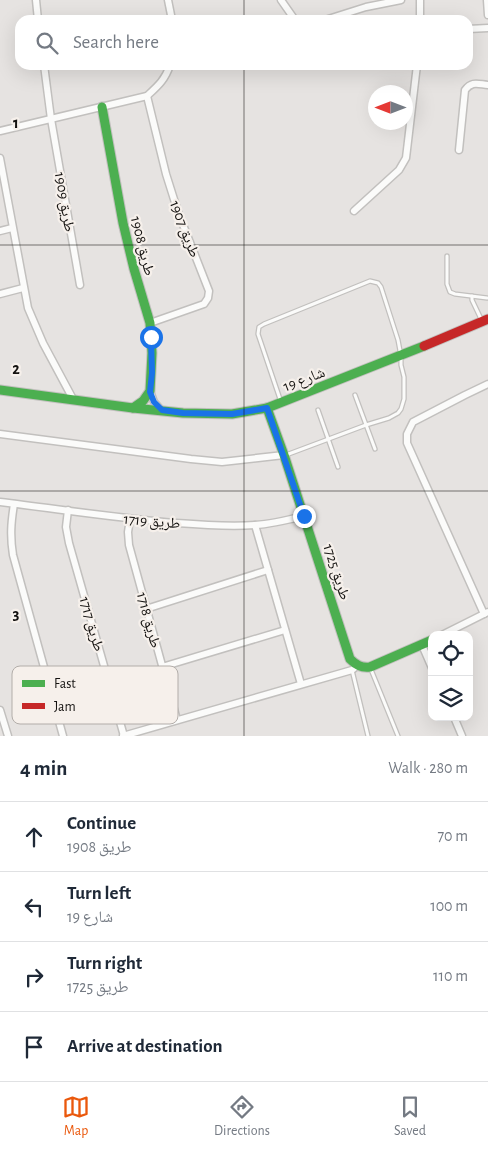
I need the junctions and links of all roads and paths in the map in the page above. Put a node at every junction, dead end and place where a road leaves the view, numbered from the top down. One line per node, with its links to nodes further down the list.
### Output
1 (36, 0): 8 (street)
2 (168, 0): 9 (street)
3 (281, 0): 10 (street)
4 (401, 0): 7 (street)
5 (420, 0): 12 (street)
6 (487, 0): 13 (street)
7 (365, 3): 11 (street)
8 (38, 15)
9 (171, 15)
10 (292, 15)
11 (337, 15)
12 (420, 15)
13 (488, 15)
14 (488, 28): 15 (street)
15 (473, 29)
16 (45, 70): 22 (street, طريق 1909)
17 (168, 70): 20 (street)
18 (416, 70): 27 (street)
19 (488, 85): 24 (street)
20 (147, 96): 21 (street); 37 (street, طريق 1907)
21 (102, 107): 22 (street); 37 (street, طريق 1908)
22 (51, 120): 23 (street); 31 (street, طريق 1909)
23 (0, 131)
24 (460, 150)
25 (0, 158): 26 (street)
26 (2, 178): 28 (street)
27 (354, 211)
28 (12, 228): 29 (street); 32 (street)
29 (0, 231)
30 (446, 256): 34 (lane)
31 (80, 286)
32 (23, 288): 33 (street); 43 (street)
33 (0, 294)
34 (472, 296): 35 (lane); 36 (lane)
35 (487, 298)
36 (485, 320): 38 (street, شارع 19)
37 (150, 323): 41 (street, طريق 1908)
38 (401, 356): 44 (street, شارع 19); 44 (lane); 49 (lane)
39 (488, 384): 63 (street)
40 (0, 390): 43 (street, شارع 19)
41 (150, 392): 45 (street); 47 (street)
42 (355, 395): 49 (lane)
43 (73, 399): 45 (street, شارع 19)
44 (281, 403): 46 (street, شارع 19)
45 (133, 408): 47 (street, شارع 19)
46 (267, 408): 47 (street, شارع 19); 53 (street, طريق 1725)
47 (162, 410)
48 (318, 410): 51 (lane)
49 (366, 425): 51 (lane); 52 (lane)
50 (0, 434): 53 (street)
51 (328, 439): 53 (lane); 54 (lane)
52 (376, 450)
53 (284, 455): 58 (street, طريق 1725)
54 (338, 467)
55 (0, 502): 56 (street, طريق 1719)
56 (14, 504): 57 (street, طريق 1719); 69 (street)
57 (68, 510): 59 (street, طريق 1719); 70 (street, طريق 1717)
58 (304, 516): 60 (street, طريق 1719); 73 (street, طريق 1725)
59 (130, 519): 60 (street, طريق 1719); 62 (street, طريق 1718)
60 (255, 525): 61 (street)
61 (268, 570): 62 (street); 64 (street)
62 (146, 609): 71 (street, طريق 1718)
63 (486, 613): 65 (street)
64 (285, 630): 71 (street); 74 (street)
65 (450, 631)
66 (428, 642): 67 (street)
67 (422, 645): 68 (street); 72 (street)
68 (428, 659)
69 (44, 666)
70 (104, 666)
71 (162, 666)
72 (370, 667): 73 (street); 82 (lane)
73 (355, 668): 74 (street); 81 (lane)
74 (300, 684): 76 (street)
75 (1, 714): 79 (street)
76 (178, 720)
77 (456, 721): 83 (street)
78 (164, 724): 80 (street)
79 (8, 736)
80 (124, 736)
81 (368, 736)
82 (398, 736)
83 (462, 736)

